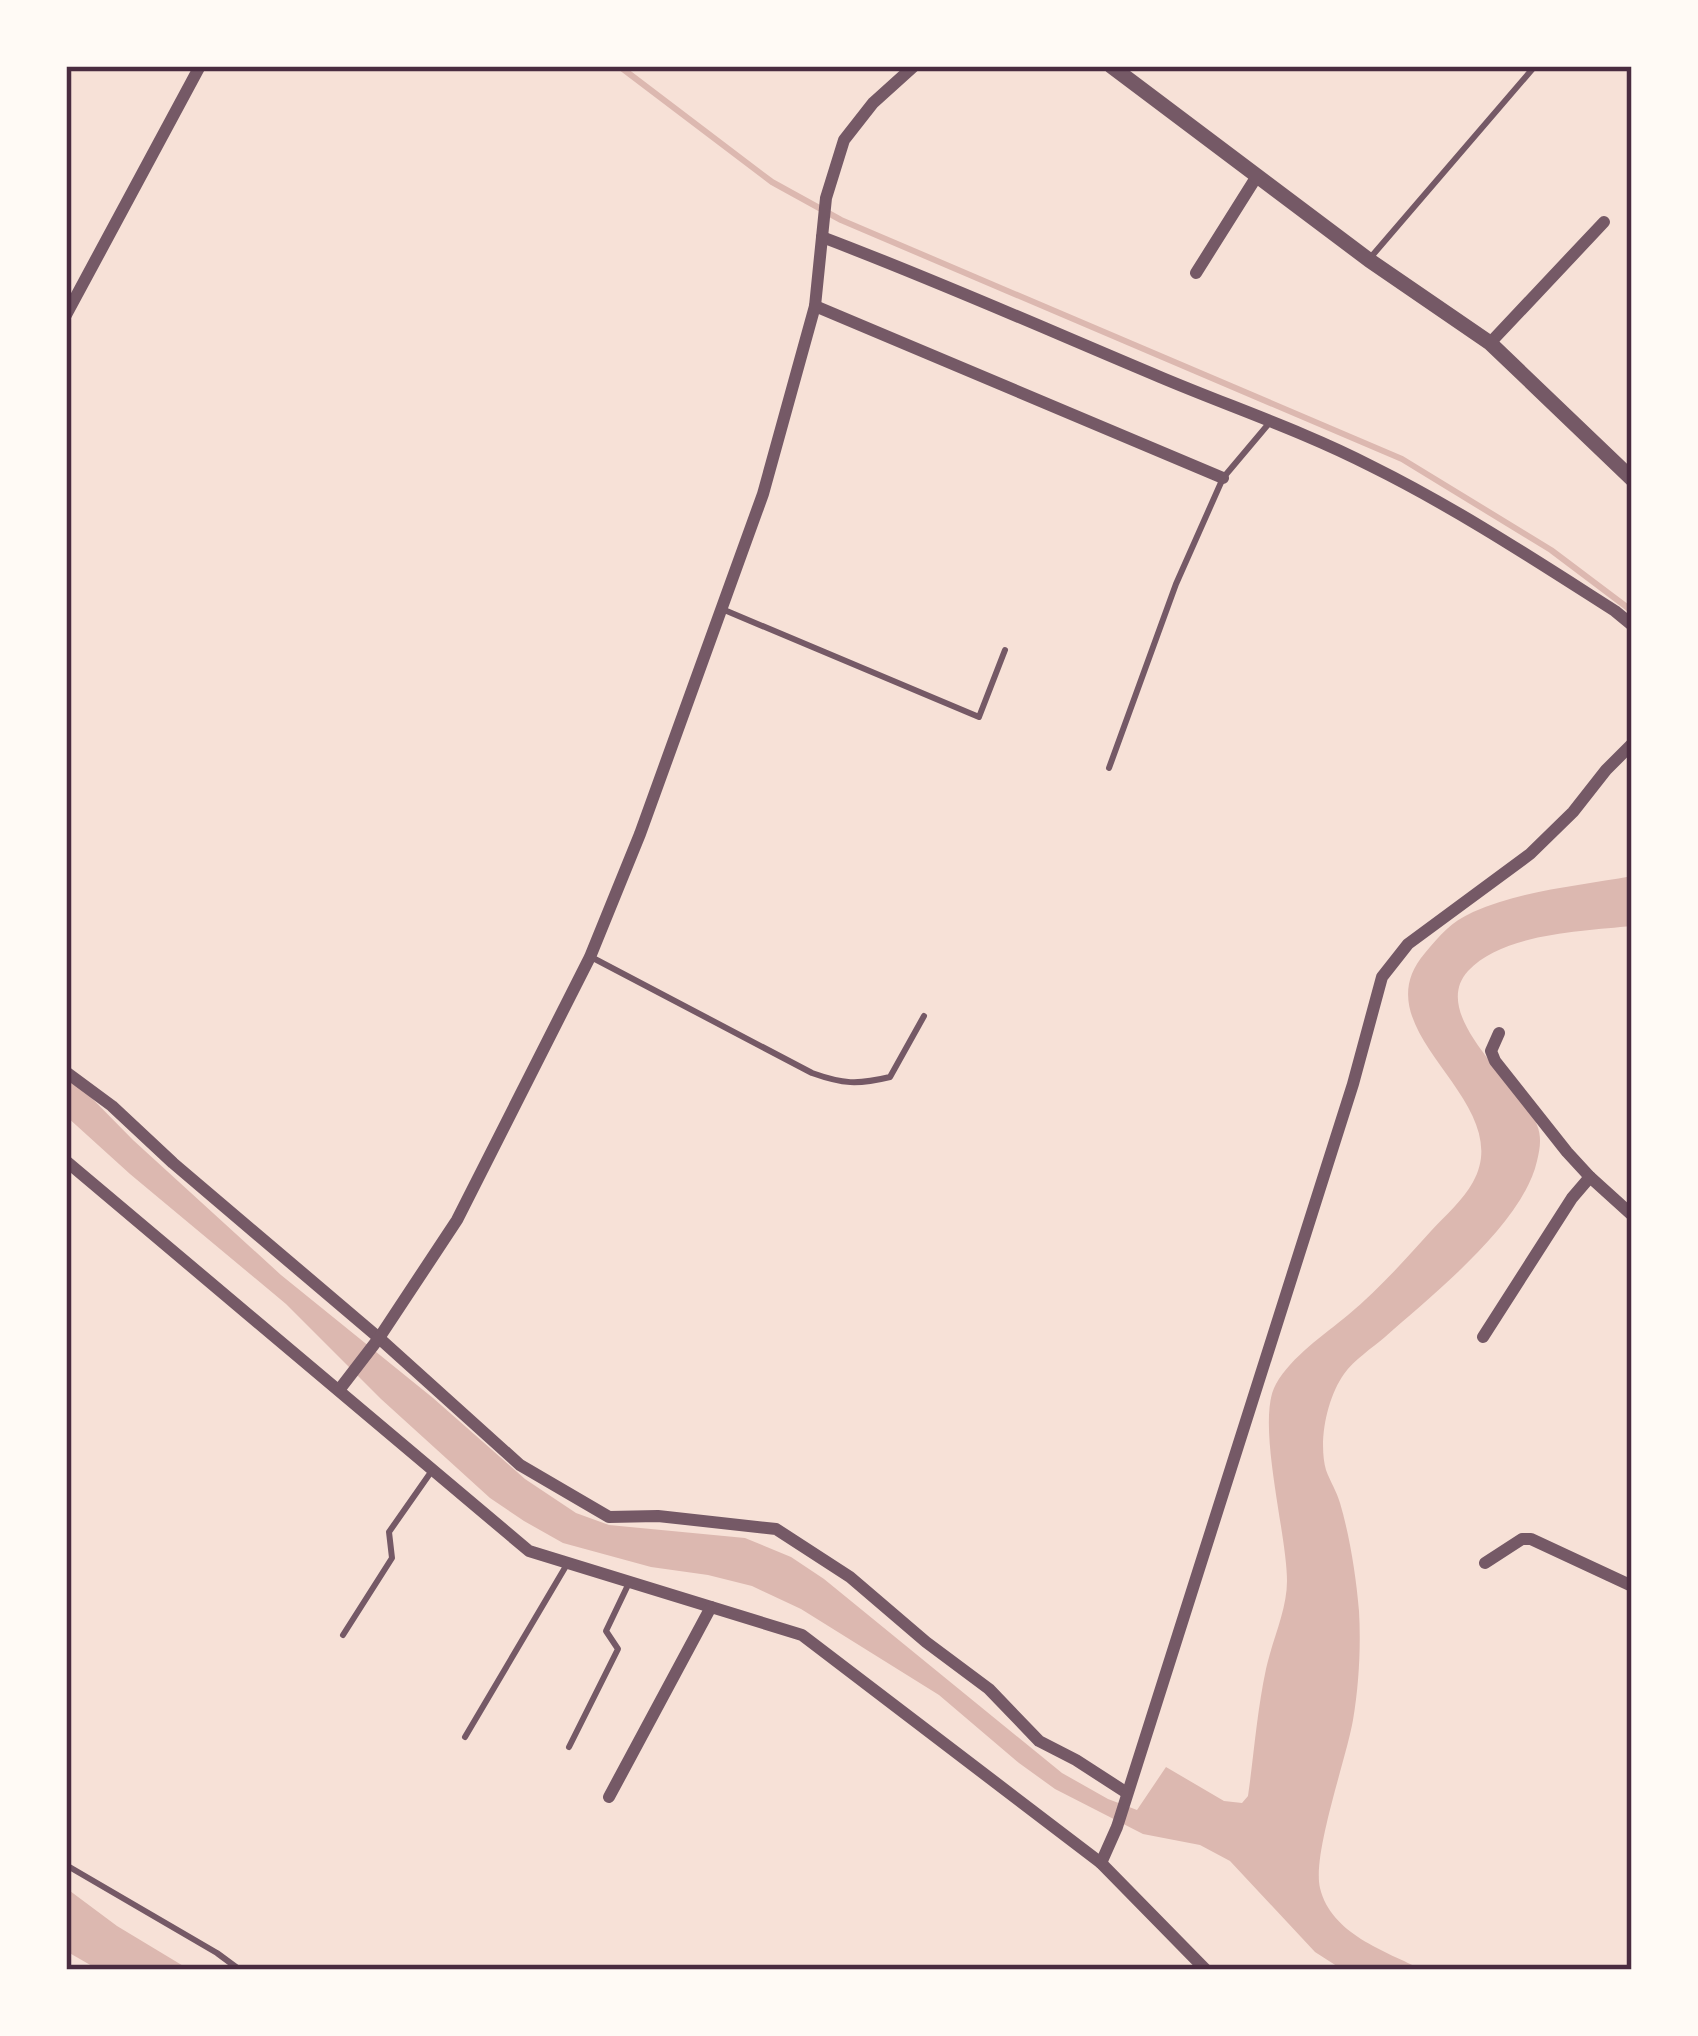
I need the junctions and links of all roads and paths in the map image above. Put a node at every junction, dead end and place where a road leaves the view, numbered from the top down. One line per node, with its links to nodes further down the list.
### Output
1 (200, 66): 11 (street)
2 (914, 66): 7 (street)
3 (1112, 66): 5 (street)
4 (1535, 66): 8 (lane)
5 (1257, 176): 8 (street); 9 (street)
6 (1604, 222): 12 (street)
7 (823, 232): 10 (street); 13 (street)
8 (1369, 260): 12 (street)
9 (1196, 273)
10 (814, 306): 14 (street); 16 (street)
11 (66, 315)
12 (1490, 343): 15 (street)
13 (1271, 420): 14 (lane); 17 (street)
14 (1222, 478): 20 (lane)
15 (1632, 479)
16 (722, 609): 18 (lane); 21 (street)
17 (1632, 626)
18 (1005, 650)
19 (1632, 744): 41 (street)
20 (1109, 768)
21 (590, 957): 22 (lane); 29 (street)
22 (923, 1016)
23 (1498, 1033): 26 (street)
24 (66, 1072): 29 (street)
25 (66, 1161): 30 (street)
26 (1590, 1177): 27 (street); 28 (street)
27 (1632, 1215)
28 (1483, 1337)
29 (376, 1341): 30 (street); 41 (street)
30 (343, 1384): 31 (street)
31 (433, 1469): 32 (street); 37 (lane)
32 (568, 1563): 34 (street); 38 (lane)
33 (1485, 1563): 35 (street)
34 (630, 1582): 36 (street); 39 (lane)
35 (1632, 1586)
36 (711, 1607): 40 (street); 42 (street)
37 (343, 1635)
38 (465, 1737)
39 (568, 1747)
40 (609, 1797)
41 (1126, 1798): 42 (street)
42 (1101, 1863): 45 (street)
43 (66, 1865): 44 (lane)
44 (240, 1970)
45 (1206, 1970)

